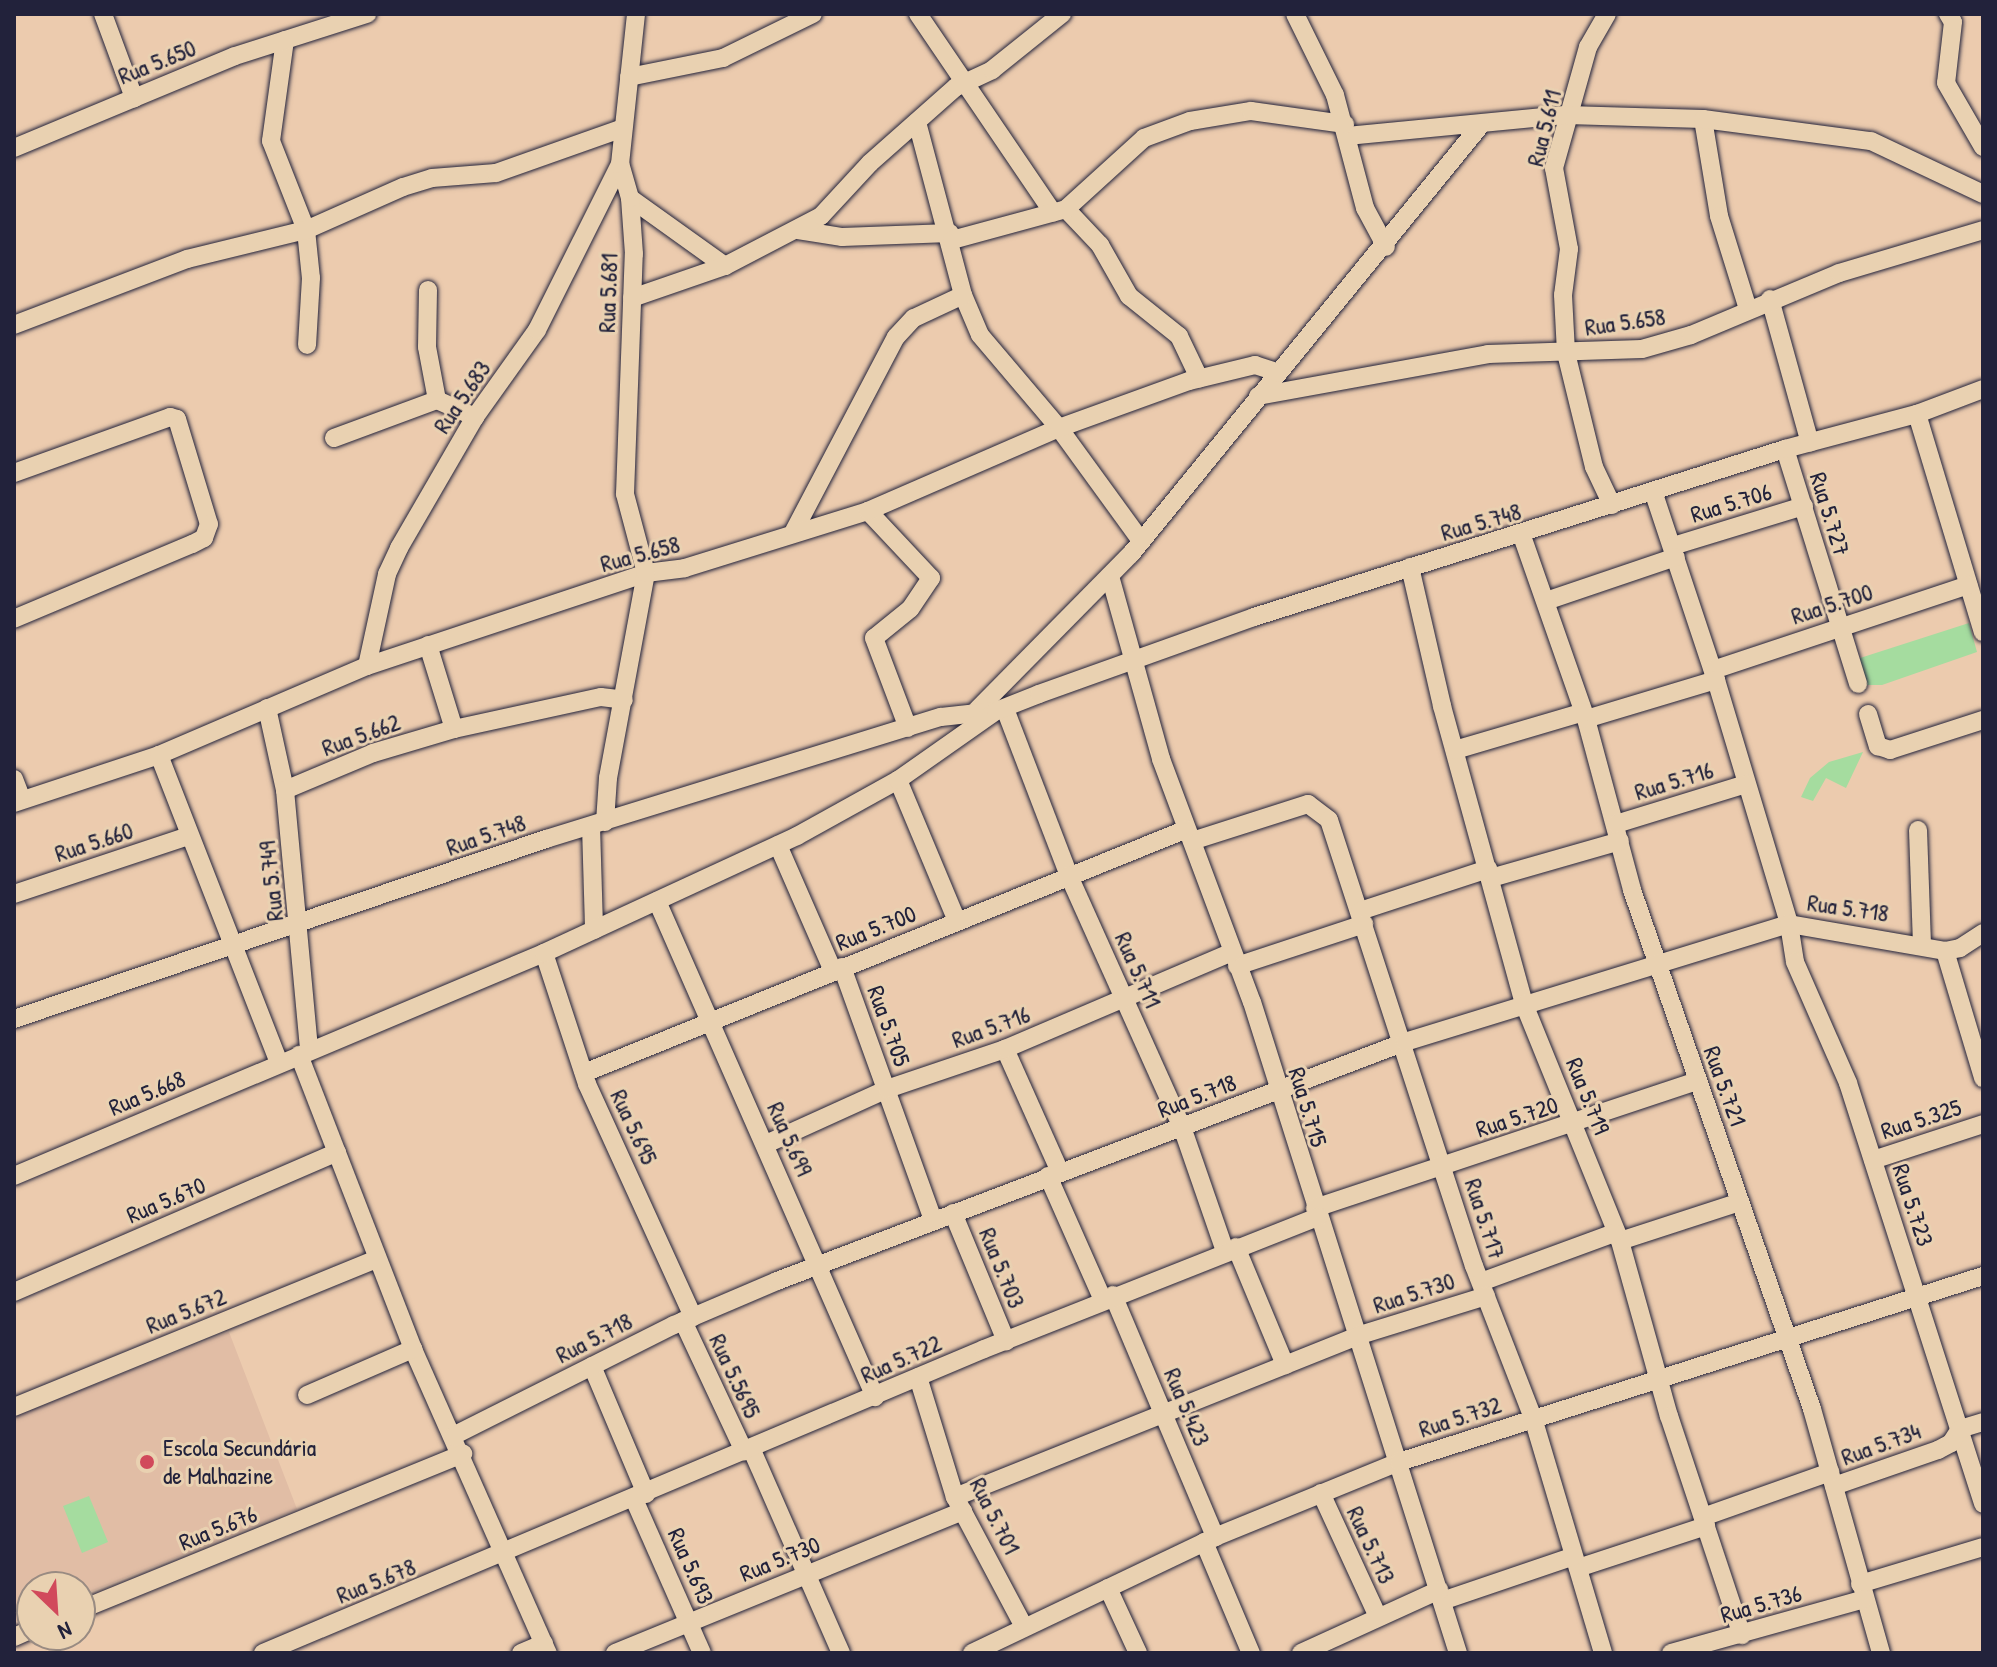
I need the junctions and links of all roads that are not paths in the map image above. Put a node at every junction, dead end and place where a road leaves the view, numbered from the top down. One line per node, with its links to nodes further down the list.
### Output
1 (103, 14): 14 (street)
2 (367, 14): 10 (street, Rua 5.650)
3 (636, 14): 12 (street, Rua 5.681)
4 (813, 14): 12 (street)
5 (918, 14): 13 (street)
6 (1062, 14): 13 (street)
7 (1295, 14): 20 (street)
8 (1607, 14): 15 (street, Rua 5.611)
9 (1948, 14): 21 (street)
10 (311, 22): 11 (street, Rua 5.650)
11 (285, 40): 14 (street, Rua 5.650); 27 (street)
12 (629, 77): 19 (street, Rua 5.681)
13 (965, 82): 17 (street); 26 (street)
14 (134, 98): 22 (street, Rua 5.650)
15 (1567, 115): 16 (street); 18 (street); 40 (street, Rua 5.611)
16 (1703, 119): 24 (street); 37 (street)
17 (917, 122): 28 (street); 30 (street)
18 (1480, 126): 20 (street); 31 (street, Rua 5.748)
19 (623, 128): 23 (street, Rua 5.681); 27 (street)
20 (1346, 130): 26 (street); 31 (street)
21 (1983, 147)
22 (14, 148)
23 (620, 164): 25 (street, Rua 5.681); 47 (street, Rua 5.683)
24 (1983, 194)
25 (630, 198): 32 (street); 35 (street, Rua 5.681)
26 (1059, 211): 30 (street); 42 (street)
27 (306, 230): 38 (street); 39 (street)
28 (798, 230): 30 (street); 32 (street)
29 (1983, 230): 36 (street, Rua 5.658)
30 (951, 237): 34 (street)
31 (1386, 247): 41 (street, Rua 5.748)
32 (725, 266): 35 (street)
33 (428, 290): 45 (street)
34 (963, 295): 48 (street); 57 (street)
35 (632, 298): 62 (street, Rua 5.681)
36 (1770, 299): 37 (street, Rua 5.658); 50 (street, Rua 5.727)
37 (1748, 309): 40 (street, Rua 5.658)
38 (14, 325)
39 (307, 345)
40 (1566, 353): 44 (street, Rua 5.658); 54 (street, Rua 5.611)
41 (1279, 373): 42 (street, Rua 5.658); 44 (street, Rua 5.748)
42 (1199, 378): 48 (street, Rua 5.658)
43 (1983, 389): 46 (street, Rua 5.748)
44 (1258, 396): 59 (street, Rua 5.748)
45 (437, 400): 47 (street); 49 (street)
46 (1917, 414): 50 (street, Rua 5.748); 64 (street)
47 (475, 417): 71 (street, Rua 5.683)
48 (1059, 428): 56 (street, Rua 5.658); 59 (street)
49 (334, 438)
50 (1810, 443): 51 (street, Rua 5.748)
51 (1785, 449): 53 (street, Rua 5.748); 55 (street, Rua 5.727)
52 (14, 473): 66 (street)
53 (1654, 494): 54 (street, Rua 5.748); 60 (street, Rua 5.723)
54 (1612, 505): 58 (street, Rua 5.748)
55 (1804, 506): 60 (street, Rua 5.706); 67 (street, Rua 5.727)
56 (868, 511): 57 (street, Rua 5.658); 80 (street)
57 (794, 531): 62 (street, Rua 5.658)
58 (1522, 536): 61 (street, Rua 5.748); 65 (street, Rua 5.721)
59 (1141, 541): 63 (street, Rua 5.748)
60 (1675, 552): 65 (street, Rua 5.706); 72 (street, Rua 5.723)
61 (1410, 567): 70 (street, Rua 5.748); 82 (street, Rua 5.719)
62 (646, 573): 69 (street, Rua 5.658); 74 (street)
63 (1110, 576): 70 (street, Rua 5.715); 76 (street, Rua 5.748)
64 (1975, 595): 67 (street, Rua 5.700); 68 (street)
65 (1546, 601): 78 (street, Rua 5.721)
66 (14, 619)
67 (1840, 627): 72 (street, Rua 5.700); 73 (street, Rua 5.727)
68 (1983, 632)
69 (428, 645): 71 (street, Rua 5.658); 81 (street)
70 (1136, 660): 76 (street, Rua 5.748); 93 (street, Rua 5.715)
71 (367, 666): 75 (street, Rua 5.658)
72 (1714, 675): 78 (street, Rua 5.700); 86 (street, Rua 5.723)
73 (1858, 684)
74 (624, 700): 81 (street, Rua 5.662); 90 (street)
75 (267, 708): 83 (street, Rua 5.658); 87 (street, Rua 5.749)
76 (993, 710): 80 (street, Rua 5.748); 85 (street, Rua 5.748); 97 (street, Rua 5.711)
77 (1868, 714): 79 (street)
78 (1585, 715): 82 (street, Rua 5.700); 92 (street, Rua 5.721)
79 (1983, 720)
80 (908, 728): 90 (street, Rua 5.748)
81 (454, 729): 87 (street, Rua 5.662)
82 (1455, 750): 96 (street, Rua 5.719)
83 (159, 755): 88 (street, Rua 5.658); 94 (street)
84 (14, 779): 88 (street)
85 (898, 780): 95 (street, Rua 5.748); 101 (street)
86 (1746, 784): 92 (street, Rua 5.716); 102 (street, Rua 5.723)
87 (285, 790): 103 (street, Rua 5.749)
88 (18, 801)
89 (1314, 805): 93 (street, Rua 5.700); 100 (street, Rua 5.717)
90 (598, 824): 103 (street, Rua 5.748); 104 (street)
91 (1918, 830): 106 (street)
92 (1618, 832): 96 (street, Rua 5.716); 111 (street, Rua 5.721)
93 (1190, 835): 97 (street, Rua 5.700); 110 (street, Rua 5.715)
94 (188, 836): 98 (street, Rua 5.660); 107 (street)
95 (778, 845): 99 (street, Rua 5.748); 112 (street, Rua 5.705)
96 (1489, 874): 100 (street, Rua 5.716); 114 (street, Rua 5.719)
97 (1069, 876): 101 (street, Rua 5.700); 113 (street, Rua 5.711)
98 (14, 894)
99 (657, 901): 104 (street, Rua 5.748); 116 (street, Rua 5.699)
100 (1362, 917): 110 (street, Rua 5.716); 117 (street, Rua 5.717)
101 (957, 921): 112 (street, Rua 5.700)
102 (1789, 924): 106 (street, Rua 5.718); 111 (street, Rua 5.718); 131 (street, Rua 5.723)
103 (299, 925): 107 (street, Rua 5.748); 119 (street, Rua 5.749)
104 (594, 930): 109 (street, Rua 5.748)
105 (1983, 933): 108 (street)
106 (1922, 943): 108 (street, Rua 5.718)
107 (231, 947): 115 (street, Rua 5.748); 120 (street)
108 (1945, 951): 122 (street)
109 (544, 953): 119 (street, Rua 5.748); 121 (street, Rua 5.695)
110 (1234, 959): 113 (street, Rua 5.716); 124 (street, Rua 5.715)
111 (1658, 961): 114 (street, Rua 5.718); 123 (street, Rua 5.721)
112 (838, 969): 116 (street, Rua 5.700); 125 (street, Rua 5.705)
113 (1125, 999): 118 (street, Rua 5.716); 128 (street, Rua 5.711)
114 (1524, 1004): 117 (street, Rua 5.718); 126 (street, Rua 5.719)
115 (14, 1019)
116 (712, 1021): 121 (street, Rua 5.700); 129 (street, Rua 5.699)
117 (1405, 1042): 124 (street, Rua 5.718); 132 (street, Rua 5.717)
118 (1005, 1049): 125 (street, Rua 5.716); 133 (street, Rua 5.423)
119 (304, 1052): 120 (street, Rua 5.668); 130 (street, Rua 5.749)
120 (279, 1063): 134 (street, Rua 5.668)
121 (584, 1073): 148 (street, Rua 5.695)
122 (1983, 1078)
123 (1697, 1081): 126 (street, Rua 5.720); 135 (street, Rua 5.721)
124 (1276, 1091): 128 (street, Rua 5.718); 136 (street, Rua 5.715)
125 (890, 1095): 129 (street, Rua 5.716); 138 (street)
126 (1574, 1123): 132 (street, Rua 5.720); 139 (street, Rua 5.719)
127 (1983, 1124): 131 (street, Rua 5.325)
128 (1182, 1127): 133 (street, Rua 5.718); 140 (street, Rua 5.711)
129 (766, 1144): 142 (street, Rua 5.699)
130 (337, 1152): 141 (street, Rua 5.749); 145 (street, Rua 5.670)
131 (1873, 1160): 146 (street, Rua 5.723)
132 (1443, 1165): 136 (street, Rua 5.720); 144 (street, Rua 5.717)
133 (1054, 1174): 137 (street, Rua 5.718); 147 (street, Rua 5.423)
134 (14, 1176)
135 (1740, 1202): 139 (street, Rua 5.730); 150 (street, Rua 5.721)
136 (1316, 1212): 140 (street, Rua 5.722); 149 (street, Rua 5.715)
137 (953, 1213): 138 (street, Rua 5.718); 151 (street, Rua 5.703)
138 (933, 1220): 142 (street, Rua 5.718)
139 (1617, 1237): 144 (street, Rua 5.730); 156 (street, Rua 5.719)
140 (1230, 1249): 147 (street, Rua 5.722); 153 (street, Rua 5.711)
141 (376, 1259): 152 (street, Rua 5.749); 159 (street, Rua 5.672)
142 (819, 1265): 148 (street, Rua 5.718); 158 (street, Rua 5.699)
143 (1983, 1276): 146 (street, Rua 5.732)
144 (1483, 1289): 149 (street, Rua 5.730); 161 (street, Rua 5.717)
145 (14, 1292)
146 (1916, 1295): 150 (street, Rua 5.732); 163 (street, Rua 5.723)
147 (1108, 1298): 151 (street, Rua 5.722); 160 (street, Rua 5.423)
148 (688, 1319): 154 (street, Rua 5.718); 165 (street, Rua 5.5695)
149 (1357, 1336): 153 (street, Rua 5.730); 167 (street, Rua 5.715)
150 (1788, 1336): 156 (street, Rua 5.732); 168 (street, Rua 5.721)
151 (1006, 1341): 155 (street, Rua 5.722)
152 (413, 1349): 157 (street); 164 (street, Rua 5.749)
153 (1285, 1365): 160 (street, Rua 5.730)
154 (592, 1366): 164 (street, Rua 5.718); 170 (street, Rua 5.693)
155 (918, 1377): 158 (street, Rua 5.722); 171 (street, Rua 5.701)
156 (1660, 1379): 161 (street, Rua 5.732); 173 (street, Rua 5.719)
157 (307, 1395)
158 (875, 1397): 165 (street, Rua 5.722)
159 (14, 1407)
160 (1167, 1417): 171 (street, Rua 5.730); 174 (street, Rua 5.423)
161 (1533, 1418): 167 (street, Rua 5.732); 177 (street, Rua 5.717)
162 (1983, 1422): 163 (street, Rua 5.734)
163 (1960, 1429): 168 (street, Rua 5.734); 172 (street, Rua 5.723)
164 (453, 1436): 166 (street, Rua 5.749)
165 (748, 1450): 170 (street, Rua 5.722); 178 (street)
166 (463, 1454): 176 (street, Rua 5.749); 182 (street, Rua 5.676)
167 (1399, 1462): 169 (street, Rua 5.732); 181 (street, Rua 5.715)
168 (1832, 1479): 173 (street, Rua 5.734); 180 (street, Rua 5.721)
169 (1321, 1493): 174 (street, Rua 5.732); 183 (street, Rua 5.713)
170 (640, 1497): 176 (street, Rua 5.722); 184 (street, Rua 5.693)
171 (959, 1504): 178 (street, Rua 5.730); 185 (street, Rua 5.701)
172 (1983, 1504)
173 (1704, 1522): 177 (street, Rua 5.734); 186 (street, Rua 5.719)
174 (1210, 1540): 179 (street, Rua 5.732); 195 (street, Rua 5.423)
175 (1983, 1547): 180 (street, Rua 5.736)
176 (506, 1554): 187 (street, Rua 5.749); 189 (street, Rua 5.678)
177 (1576, 1562): 181 (street, Rua 5.734); 198 (street, Rua 5.717)
178 (807, 1572): 184 (street, Rua 5.730); 193 (street)
179 (1108, 1588): 185 (street, Rua 5.732); 194 (street)
180 (1862, 1591): 186 (street, Rua 5.736); 200 (street, Rua 5.721)
181 (1441, 1596): 183 (street, Rua 5.734); 197 (street, Rua 5.715)
182 (96, 1603)
183 (1378, 1617): 196 (street, Rua 5.734)
184 (690, 1622): 191 (street, Rua 5.730); 192 (street, Rua 5.693)
185 (1024, 1627): 188 (street, Rua 5.732)
186 (1738, 1642): 199 (street, Rua 5.736)
187 (546, 1648): 190 (street)
188 (978, 1652)
189 (263, 1653)
190 (521, 1653)
191 (615, 1653)
192 (702, 1653)
193 (841, 1653)
194 (1138, 1653)
195 (1251, 1653)
196 (1301, 1653)
197 (1458, 1653)
198 (1603, 1653)
199 (1671, 1653)
200 (1881, 1653)

